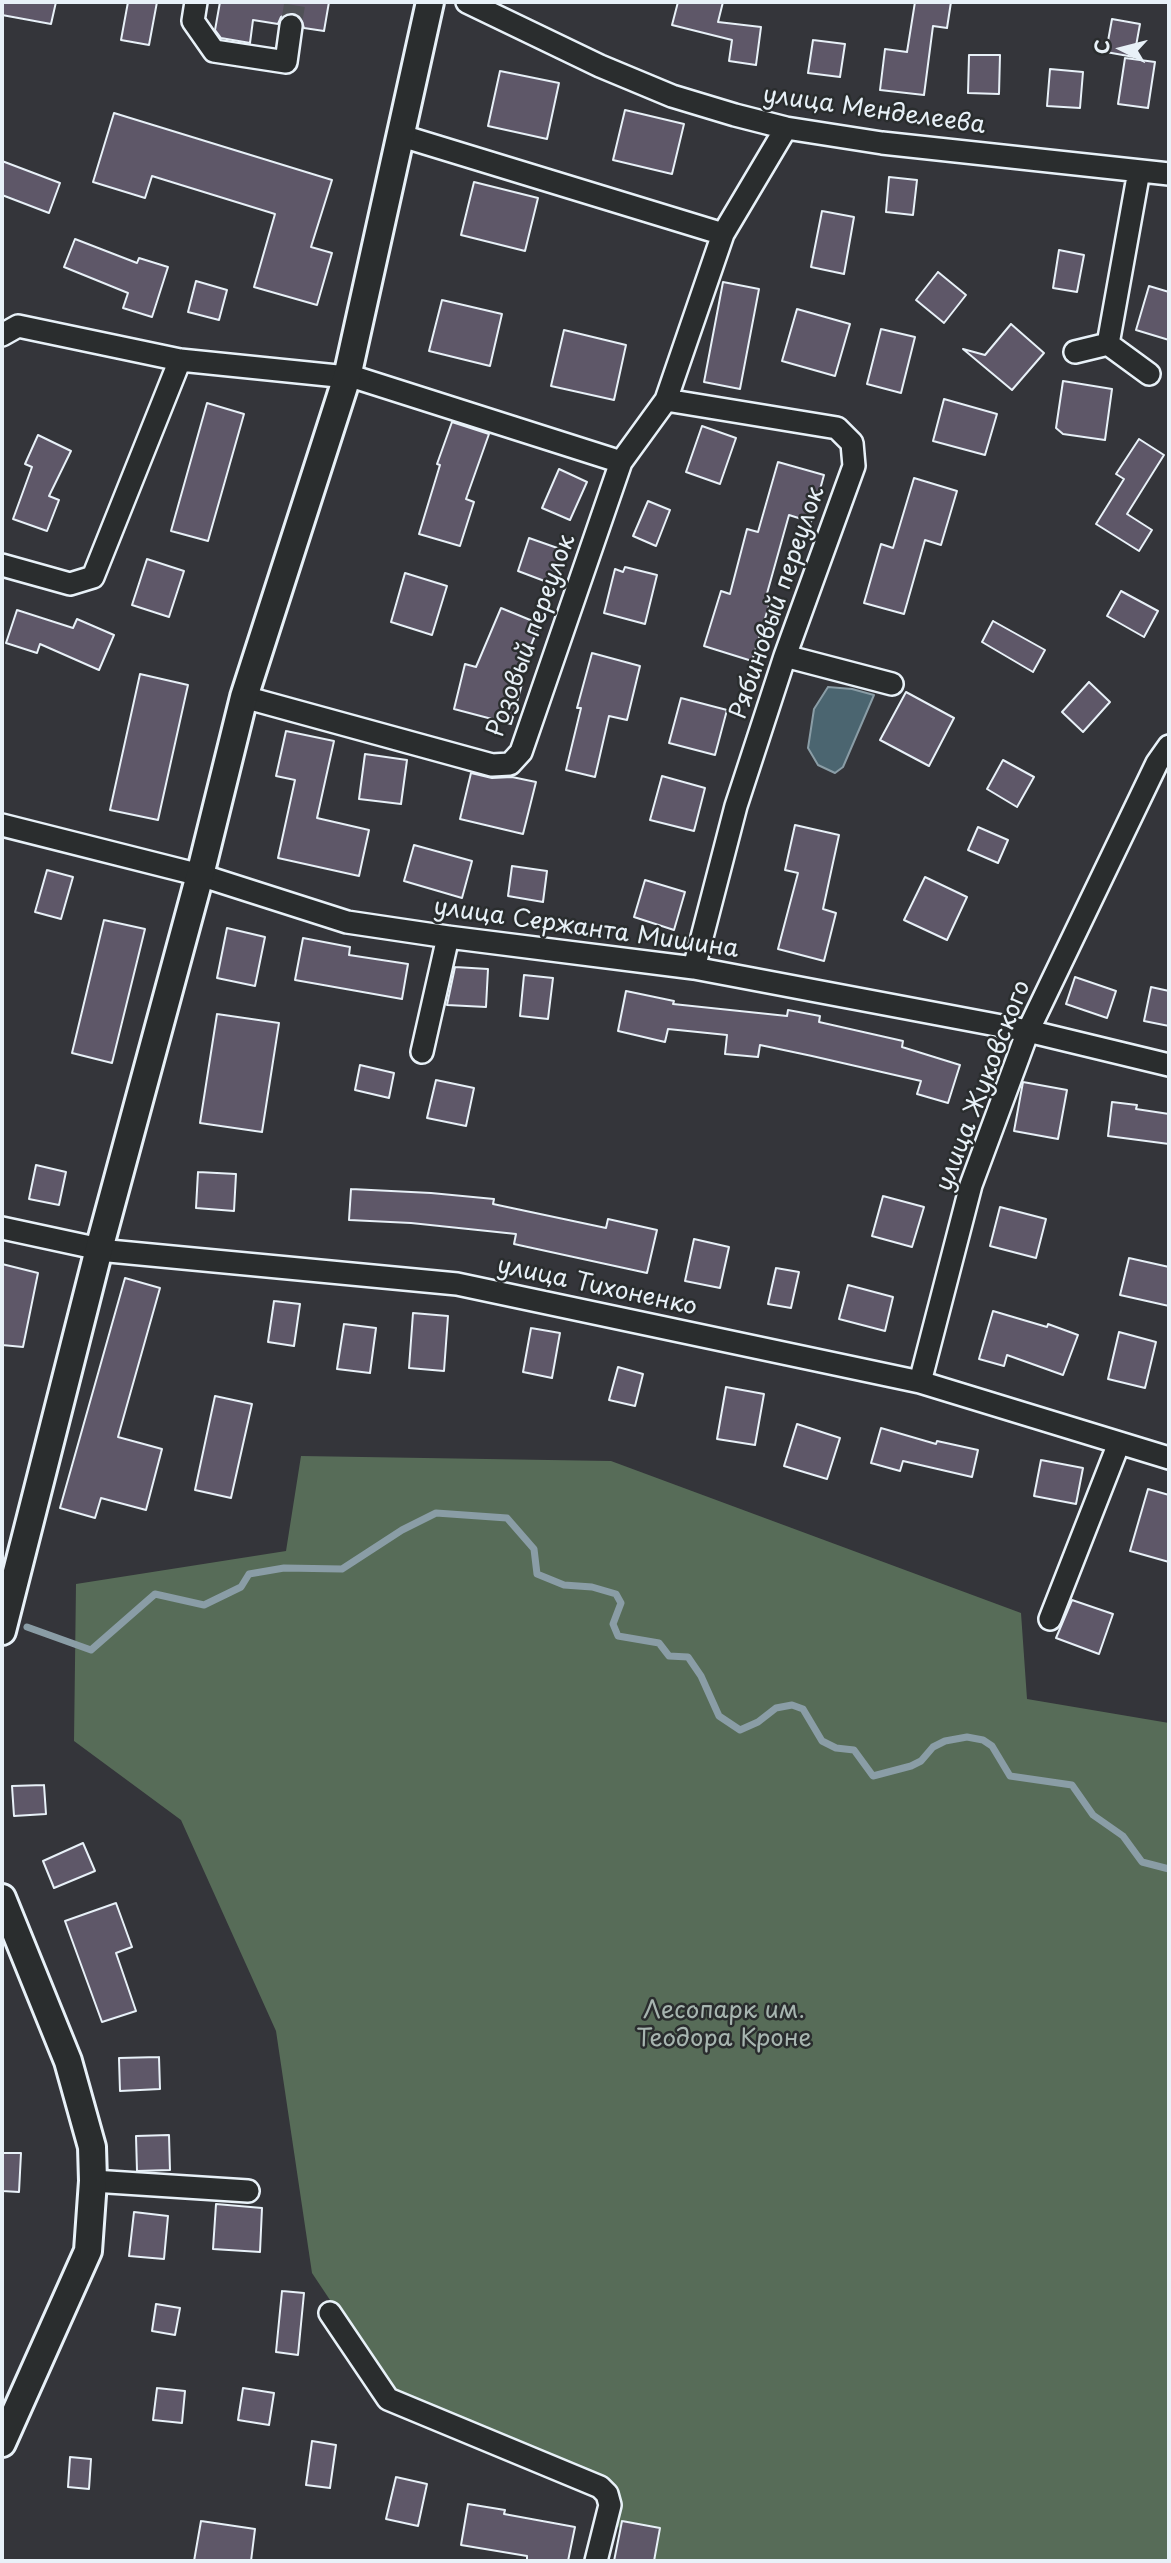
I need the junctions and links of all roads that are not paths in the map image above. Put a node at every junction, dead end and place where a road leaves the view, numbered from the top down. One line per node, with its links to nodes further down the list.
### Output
1 (196, 2): 4 (street)
2 (430, 2): 6 (main road)
3 (467, 2): 5 (street, улица Менделеева)
4 (291, 26)
5 (786, 128): 7 (street, улица Менделеева); 9 (street, Розовый переулок)
6 (402, 136): 9 (street); 15 (main road)
7 (1139, 171): 8 (street, улица Менделеева); 11 (street)
8 (1169, 174)
9 (723, 234): 16 (street, Розовый переулок)
10 (2, 335): 13 (street)
11 (1108, 344): 12 (street); 14 (street)
12 (1075, 352)
13 (180, 360): 15 (street); 18 (street)
14 (1149, 374)
15 (347, 377): 17 (street); 21 (main road)
16 (666, 400): 17 (street, Розовый переулок); 19 (street, Рябиновый переулок)
17 (621, 462): 21 (street, Розовый переулок)
18 (2, 565)
19 (785, 656): 20 (street); 26 (street, Рябиновый переулок)
20 (892, 684)
21 (244, 697): 24 (main road)
22 (1169, 746): 27 (street, улица Жуковского)
23 (2, 825): 24 (street, улица Сержанта Мишина)
24 (200, 875): 25 (street, улица Сержанта Мишина); 31 (main road)
25 (448, 937): 26 (street, улица Сержанта Мишина); 28 (street)
26 (694, 968): 27 (street, улица Сержанта Мишина)
27 (1028, 1031): 29 (street, улица Сержанта Мишина); 32 (street, улица Жуковского)
28 (422, 1052)
29 (1169, 1065)
30 (2, 1228): 31 (street, улица Тихоненко)
31 (99, 1249): 32 (street, улица Тихоненко); 36 (main road)
32 (920, 1382): 33 (street, улица Тихоненко)
33 (1119, 1443): 34 (street, улица Тихоненко); 35 (street)
34 (1169, 1458)
35 (1050, 1619)
36 (2, 1631)
37 (2, 1898): 38 (main road)
38 (93, 2181): 39 (street); 41 (main road)
39 (248, 2191)
40 (330, 2313): 42 (street)
41 (2, 2443)
42 (596, 2561)

